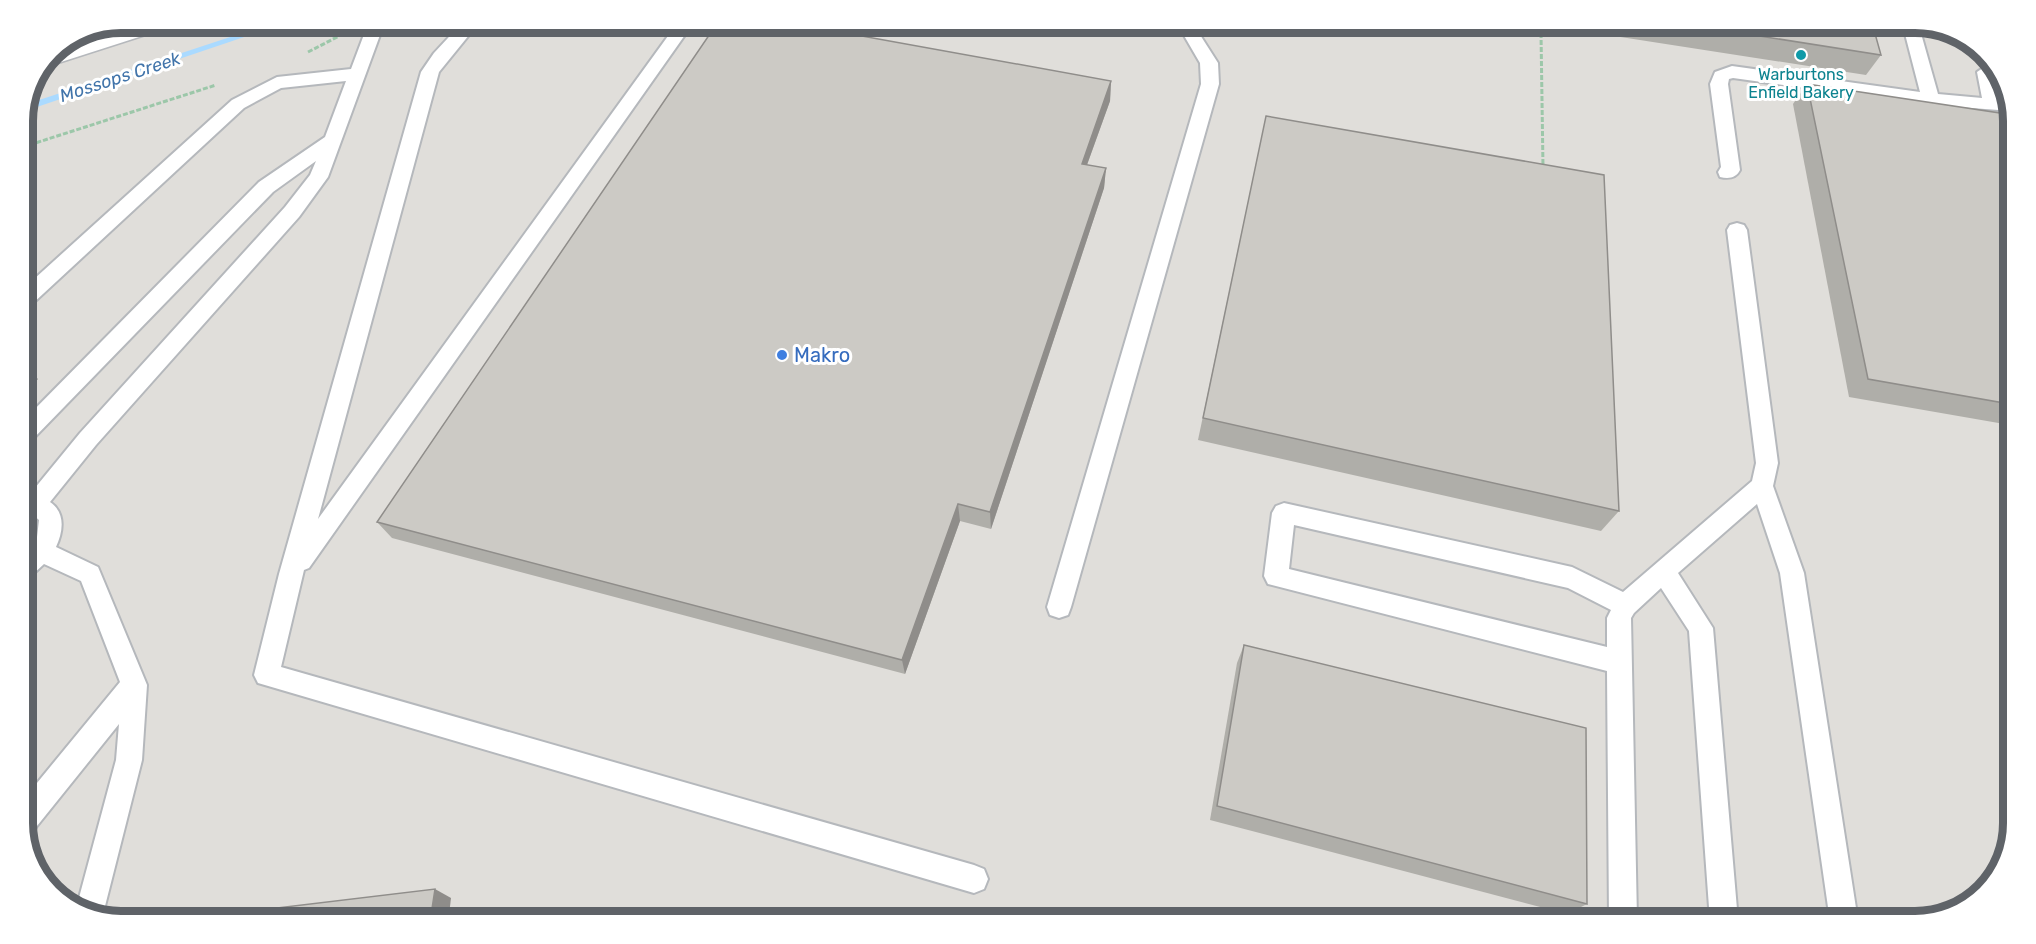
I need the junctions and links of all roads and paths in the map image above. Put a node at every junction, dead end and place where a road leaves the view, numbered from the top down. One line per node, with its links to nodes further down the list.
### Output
1 (126, 33): 9 (street)
2 (373, 33): 12 (lane)
3 (462, 33): 30 (lane)
4 (678, 33): 30 (lane)
5 (1193, 33): 32 (lane)
6 (1541, 33): 19 (path)
7 (1912, 33): 14 (lane)
8 (342, 34): 10 (path)
9 (69, 51)
10 (301, 56)
11 (1987, 71): 15 (lane)
12 (357, 74): 17 (lane); 22 (lane)
13 (224, 82): 18 (path)
14 (1931, 99): 15 (lane); 20 (lane)
15 (1992, 105): 16 (lane)
16 (2001, 106)
17 (333, 140): 23 (lane); 25 (lane)
18 (33, 144)
19 (1543, 171)
20 (1727, 172)
21 (1737, 230): 24 (lane)
22 (33, 292)
23 (33, 425)
24 (1762, 486): 29 (lane); 40 (lane)
25 (33, 499)
26 (33, 504): 27 (lane)
27 (42, 552): 28 (lane); 34 (lane)
28 (33, 560)
29 (1664, 572): 31 (lane); 39 (lane)
30 (291, 574): 36 (lane)
31 (1625, 605): 33 (lane); 33 (lane)
32 (1059, 607)
33 (1619, 662): 38 (lane)
34 (134, 685): 35 (lane); 37 (lane)
35 (33, 809)
36 (974, 879)
37 (91, 905)
38 (1623, 911)
39 (1723, 911)
40 (1843, 911)

